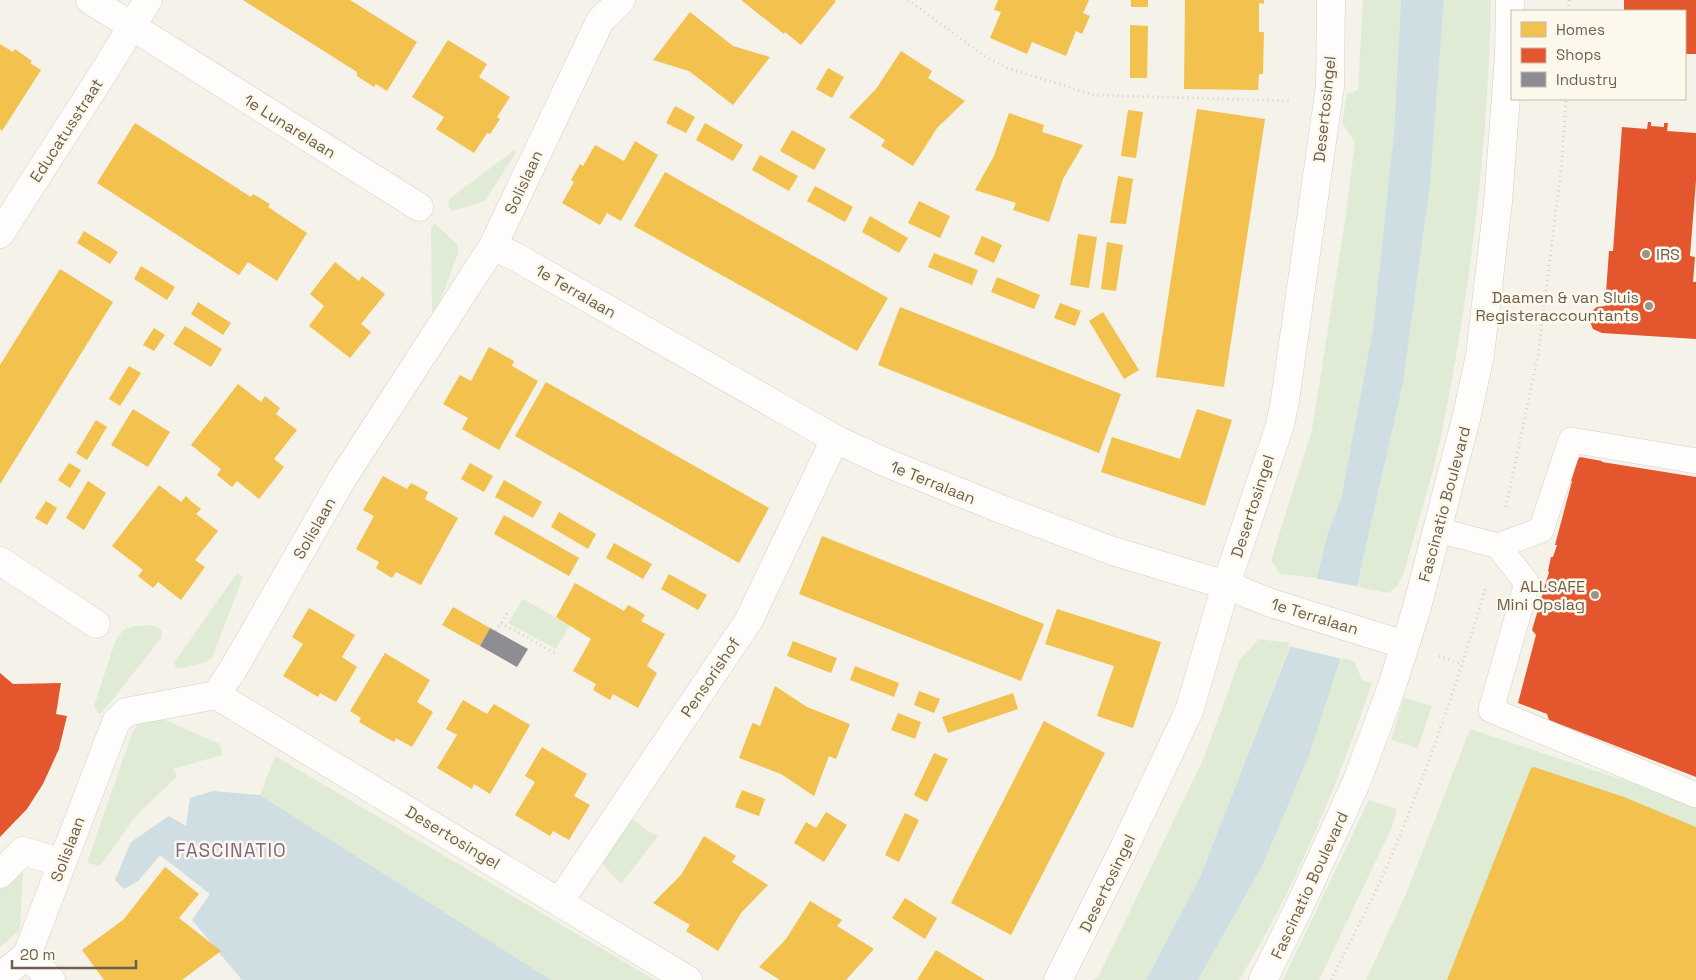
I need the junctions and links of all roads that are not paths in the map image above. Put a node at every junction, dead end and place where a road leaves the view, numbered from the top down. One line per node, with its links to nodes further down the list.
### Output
1 (90, 0): 7 (street, 1e Lunarelaan)
2 (148, 0): 7 (street, Educatusstraat)
3 (621, 0): 6 (street, Solislaan)
4 (1331, 0): 16 (street, Desertosingel)
5 (1510, 0): 13 (street, Fascinatio Boulevard)
6 (603, 10): 10 (street, Solislaan)
7 (132, 26): 8 (street, 1e Lunarelaan); 9 (street, Educatusstraat)
8 (419, 207)
9 (0, 234)
10 (493, 246): 11 (street, 1e Terralaan); 19 (street, Solislaan)
11 (835, 439): 16 (street, 1e Terralaan); 23 (street, Pensorishof)
12 (1696, 460): 14 (lane)
13 (1438, 530): 14 (lane); 18 (street, Fascinatio Boulevard)
14 (1498, 546): 20 (lane)
15 (0, 562): 17 (street)
16 (1226, 585): 18 (street, 1e Terralaan); 28 (street, Desertosingel)
17 (96, 624)
18 (1405, 645): 29 (street, Fascinatio Boulevard)
19 (216, 695): 21 (street, Solislaan); 23 (street, Desertosingel)
20 (1696, 795)
21 (62, 863): 22 (street); 24 (street, Solislaan)
22 (0, 874)
23 (560, 901): 27 (street, Desertosingel)
24 (27, 955): 25 (street, Solislaan); 26 (street)
25 (0, 977)
26 (51, 980)
27 (688, 980)
28 (1058, 980)
29 (1263, 980)

